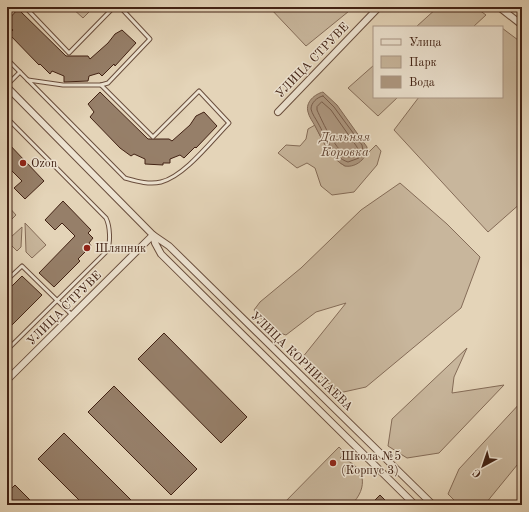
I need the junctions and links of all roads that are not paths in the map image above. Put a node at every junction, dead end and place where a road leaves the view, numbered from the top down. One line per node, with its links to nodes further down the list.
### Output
1 (25, 7): 2 (lane)
2 (114, 7)
3 (120, 7): 10 (lane)
4 (379, 7): 12 (street, УЛИЦА СТРУВЕ)
5 (499, 7): 6 (street)
6 (522, 24)
7 (7, 59): 8 (lane)
8 (20, 72): 9 (lane); 11 (lane)
9 (28, 80): 10 (lane); 10 (lane)
10 (101, 85)
11 (7, 86): 14 (street, УЛИЦА КОРНИЛАЕВА)
12 (278, 112)
13 (7, 118): 16 (lane)
14 (153, 235): 17 (street, УЛИЦА СТРУВЕ); 20 (street, УЛИЦА КОРНИЛАЕВА); 21 (street, УЛИЦА КОРНИЛАЕВА)
15 (7, 280): 16 (lane)
16 (57, 300): 17 (lane); 18 (lane)
17 (72, 315): 19 (street, УЛИЦА СТРУВЕ)
18 (7, 350)
19 (7, 380)
20 (415, 505)
21 (433, 505)

